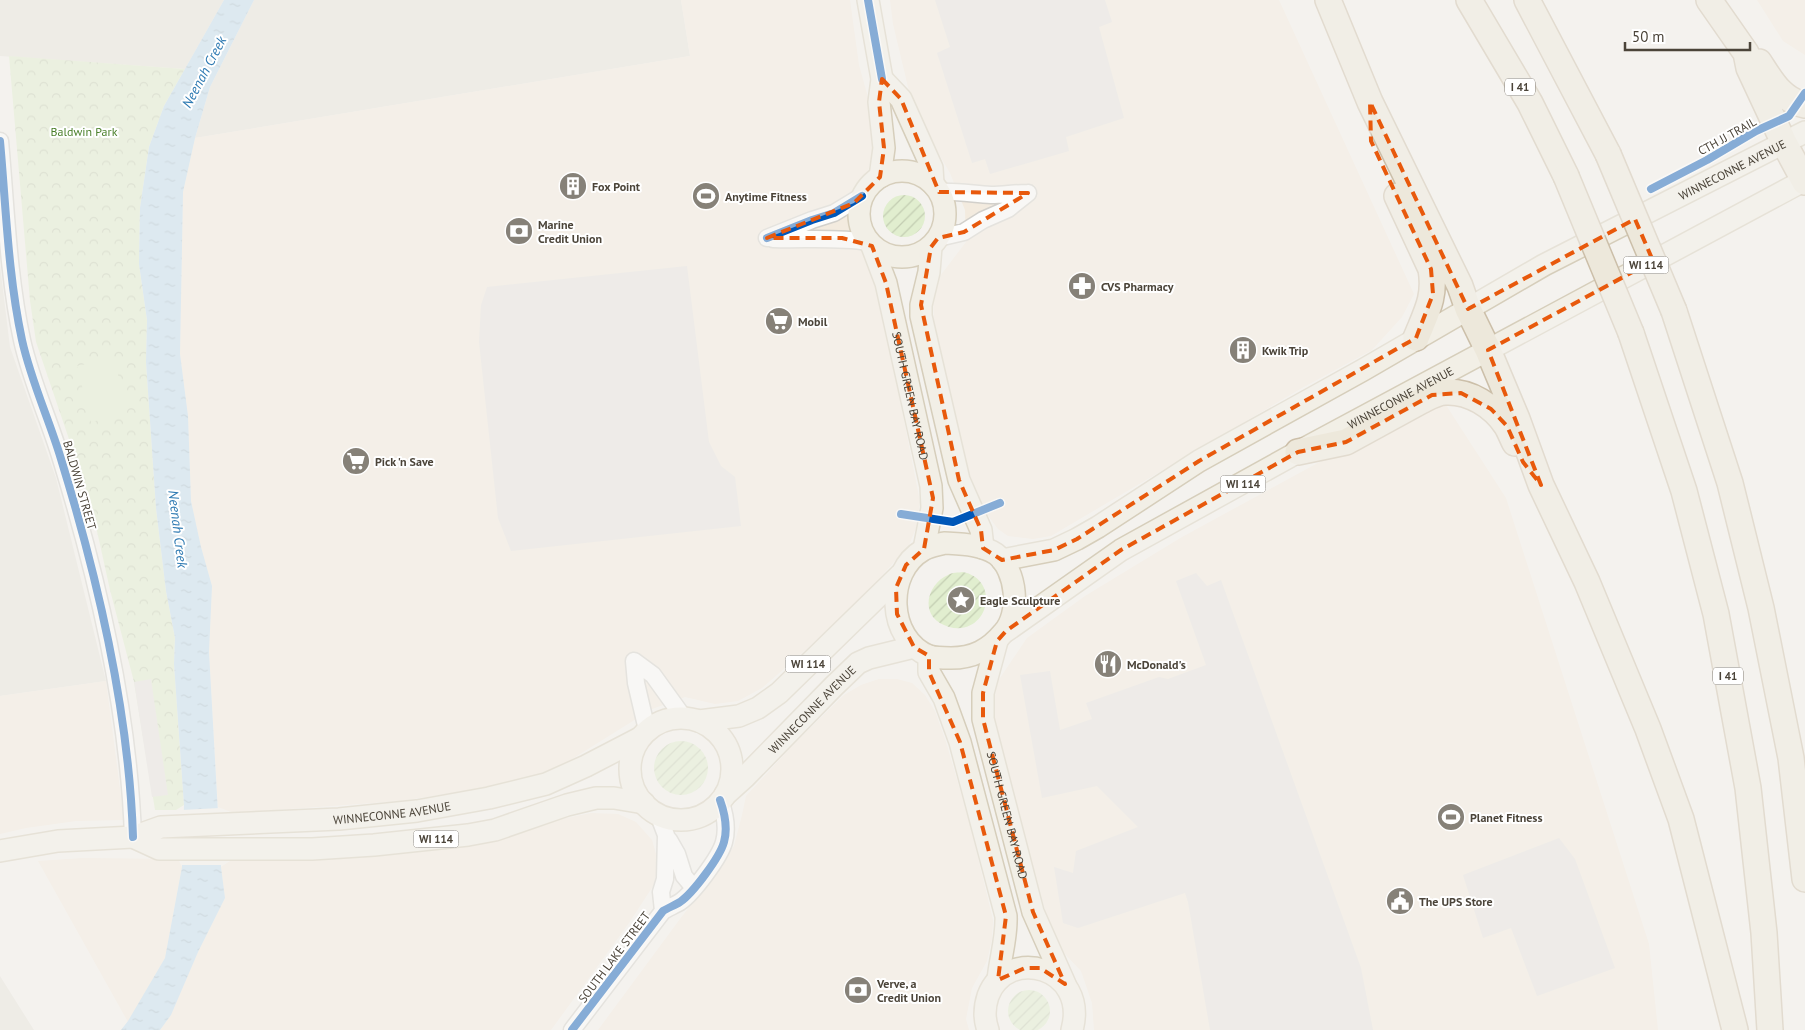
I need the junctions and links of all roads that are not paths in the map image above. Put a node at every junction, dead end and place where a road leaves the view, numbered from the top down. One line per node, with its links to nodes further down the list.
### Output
1 (868, 0): 7 (main road)
2 (1328, 0): 8 (highway)
3 (1469, 0): 45 (highway, I 41, bridge)
4 (1526, 0): 36 (highway, bridge)
5 (1709, 0): 6 (highway)
6 (1746, 53): 9 (highway); 10 (highway)
7 (882, 79): 12 (main road); 14 (main road)
8 (1370, 102): 18 (highway); 19 (highway)
9 (1805, 105)
10 (1794, 137): 13 (highway); 18 (main road, WINNECONNE AVENUE)
11 (0, 141): 34 (street, BALDWIN STREET)
12 (880, 177): 14 (main road); 15 (main road)
13 (1805, 181): 20 (main road, WINNECONNE AVENUE / WI 114)
14 (936, 188): 16 (main road); 16 (street)
15 (862, 196): 17 (main road); 17 (street)
16 (934, 242): 17 (main road); 23 (main road)
17 (870, 244): 24 (main road, SOUTH GREEN BAY ROAD)
18 (1468, 309): 19 (main road, WINNECONNE AVENUE); 20 (highway)
19 (1416, 338): 25 (main road, WINNECONNE AVENUE)
20 (1488, 350): 21 (main road, WINNECONNE AVENUE / WI 114); 22 (highway)
21 (1298, 452): 22 (highway); 27 (main road, WINNECONNE AVENUE / WI 114)
22 (1541, 485): 44 (highway)
23 (983, 548): 24 (main road); 25 (main road)
24 (924, 549): 26 (main road)
25 (1002, 560): 27 (main road)
26 (900, 575): 28 (main road); 29 (main road, WI 114)
27 (1001, 636): 28 (main road); 40 (main road, SOUTH GREEN BAY ROAD)
28 (922, 651): 31 (main road, WINNECONNE AVENUE / WI 114); 39 (main road)
29 (692, 719): 30 (main road); 30 (street); 31 (main road)
30 (643, 735): 32 (main road); 34 (main road, WINNECONNE AVENUE / WI 114)
31 (723, 797): 32 (main road); 37 (street, SOUTH LAKE STREET)
32 (651, 809): 33 (street, SOUTH LAKE STREET); 34 (main road, WINNECONNE AVENUE / WI 114)
33 (666, 835): 37 (street); 38 (street, SOUTH LAKE STREET)
34 (133, 837): 35 (main road, WINNECONNE AVENUE / WI 114)
35 (0, 851)
36 (1805, 879)
37 (694, 888): 38 (street, SOUTH LAKE STREET)
38 (663, 911): 41 (street, SOUTH LAKE STREET)
39 (998, 980): 40 (main road); 42 (main road)
40 (1065, 984): 43 (main road, SOUTH GREEN BAY ROAD)
41 (572, 1030)
42 (988, 1030)
43 (1072, 1030)
44 (1735, 1030)
45 (1770, 1030)

